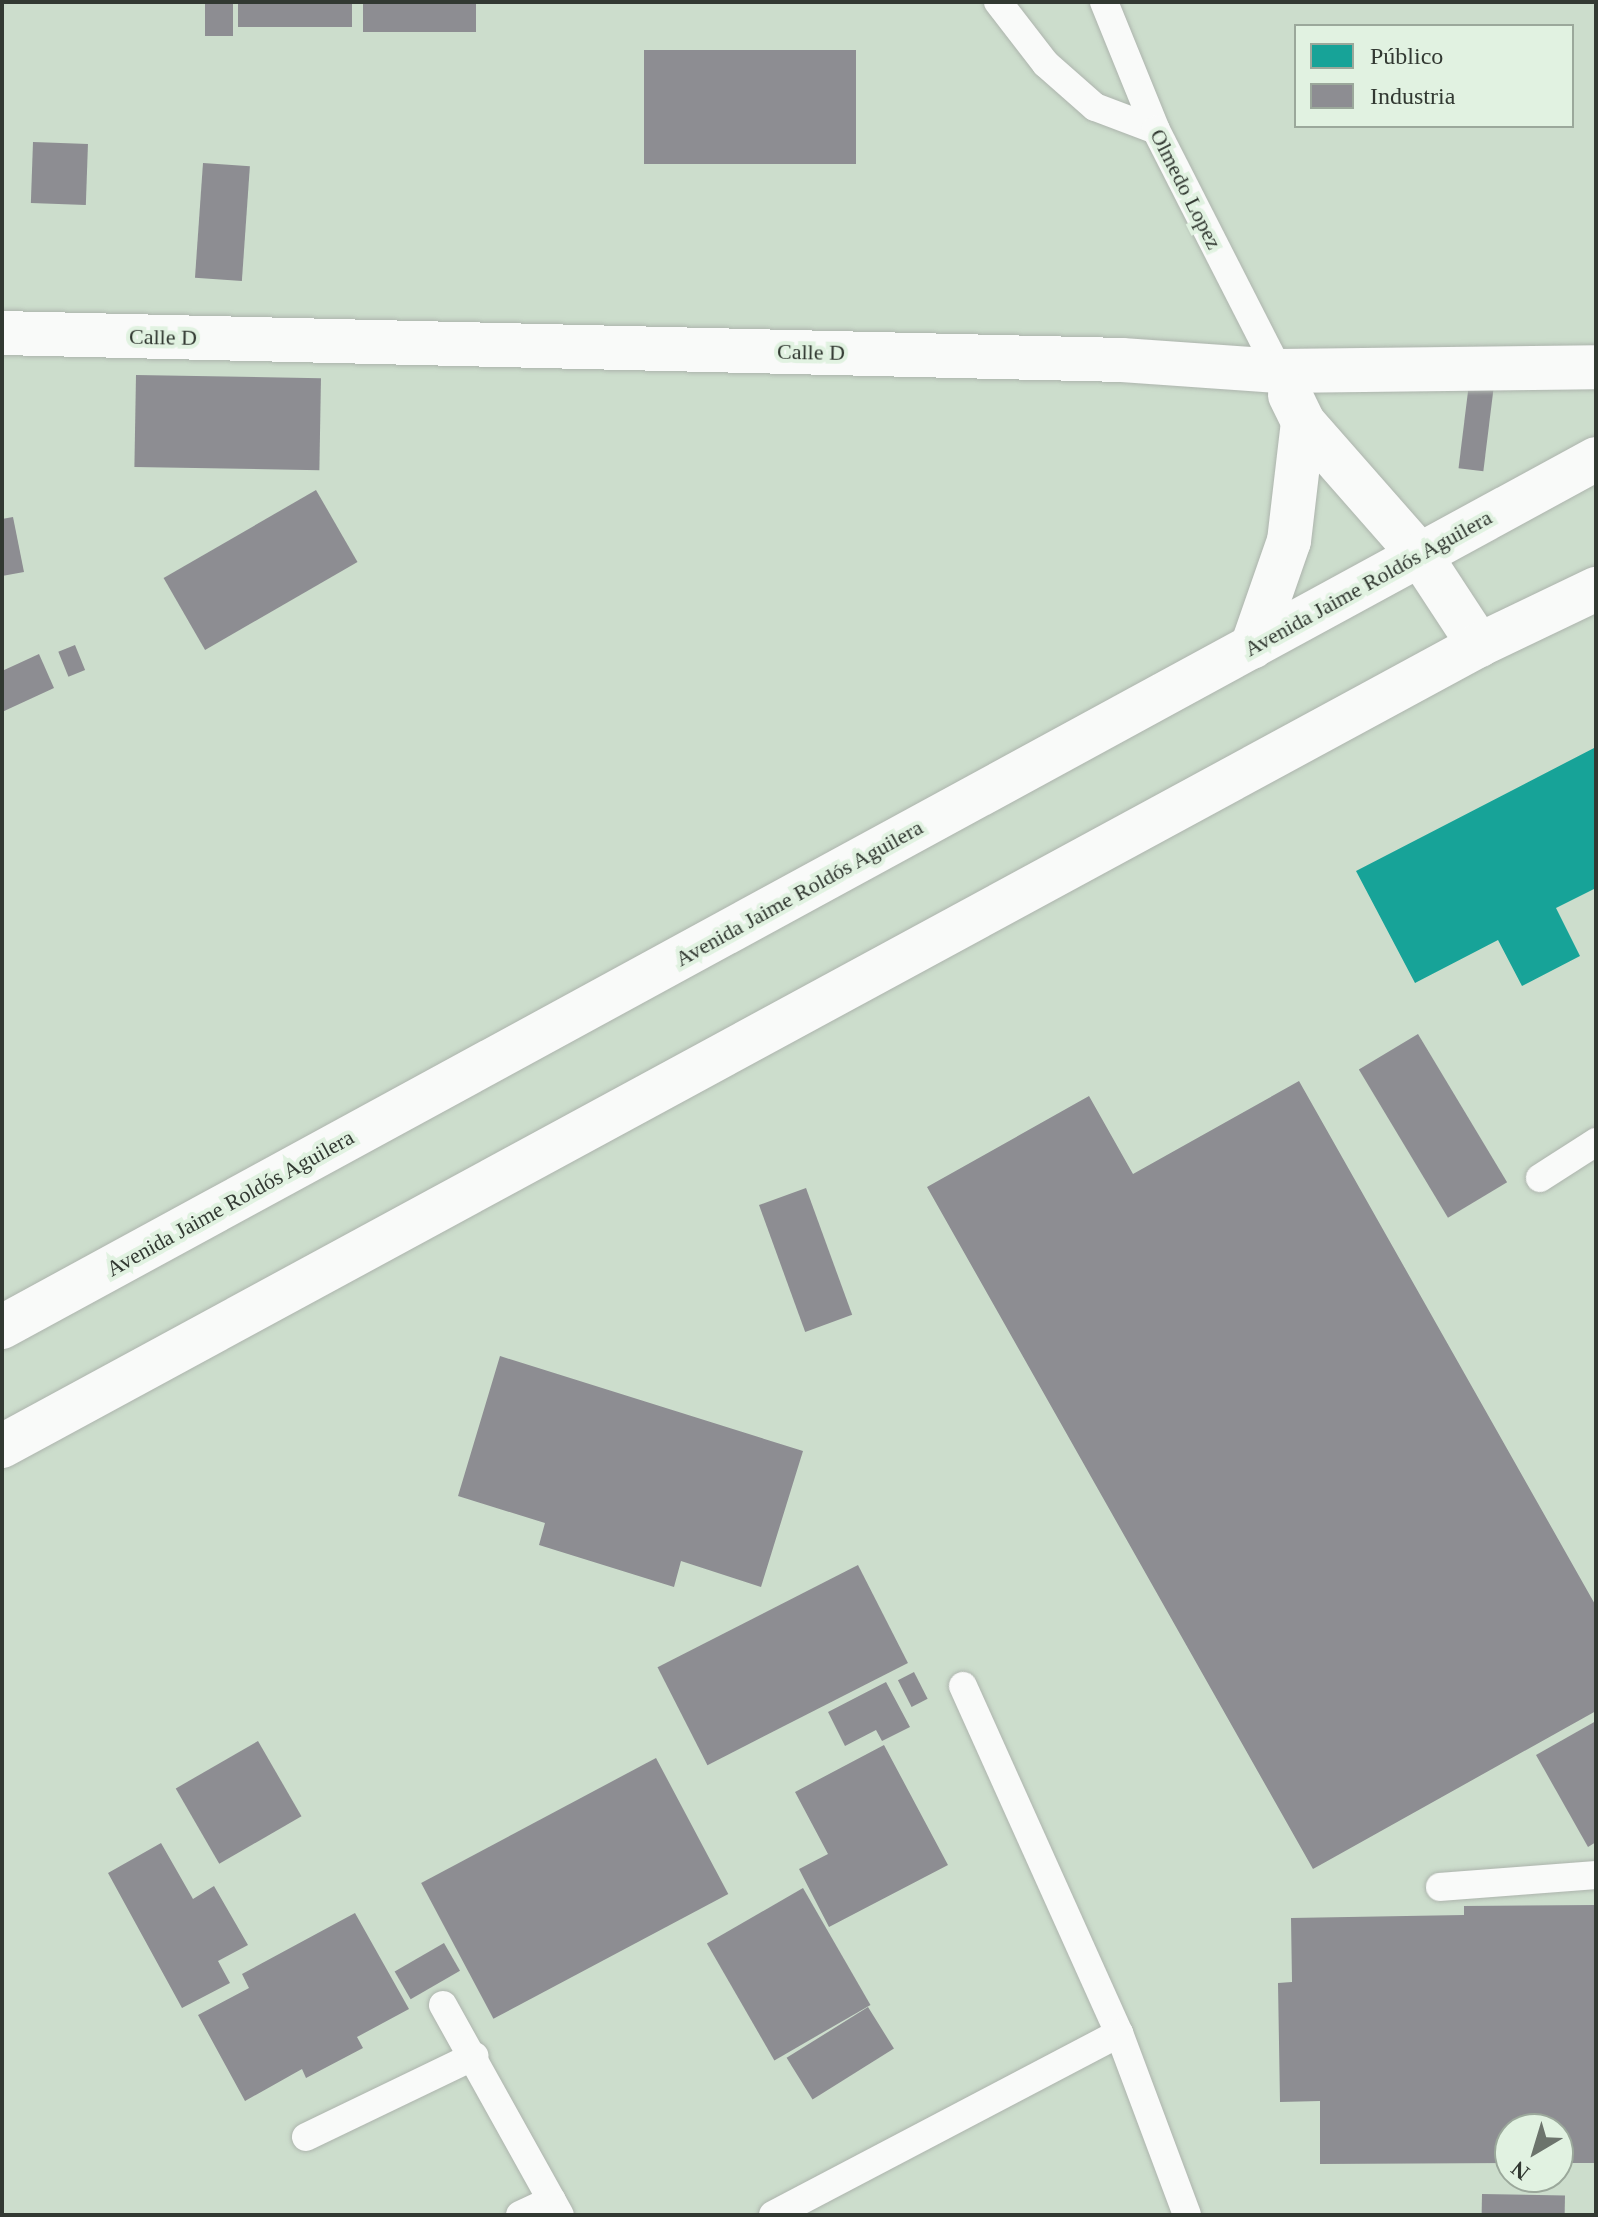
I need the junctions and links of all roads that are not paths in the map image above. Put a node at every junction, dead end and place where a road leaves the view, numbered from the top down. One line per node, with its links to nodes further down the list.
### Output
1 (998, 2): 3 (lane)
2 (1104, 2): 3 (lane, Olmedo Lopez)
3 (1156, 130): 6 (lane, Olmedo Lopez)
4 (2, 333): 6 (street, Calle D)
5 (1596, 367): 6 (street, Calle D)
6 (1279, 371): 7 (street)
7 (1303, 422): 9 (street); 12 (street)
8 (1596, 459): 9 (street, Avenida Jaime Roldós Aguilera)
9 (1420, 555): 11 (street); 12 (street, Avenida Jaime Roldós Aguilera)
10 (1596, 589): 11 (street)
11 (1479, 645): 16 (street)
12 (1252, 647): 15 (street, Avenida Jaime Roldós Aguilera)
13 (1596, 1142): 14 (lane)
14 (1540, 1178)
15 (2, 1327)
16 (2, 1446)
17 (963, 1686): 21 (lane)
18 (1596, 1875): 19 (lane)
19 (1440, 1887)
20 (443, 2005): 22 (lane)
21 (1119, 2033): 26 (lane); 27 (lane)
22 (474, 2056): 23 (lane); 24 (lane)
23 (306, 2137)
24 (556, 2208): 25 (lane)
25 (520, 2215)
26 (773, 2215)
27 (1187, 2215)

